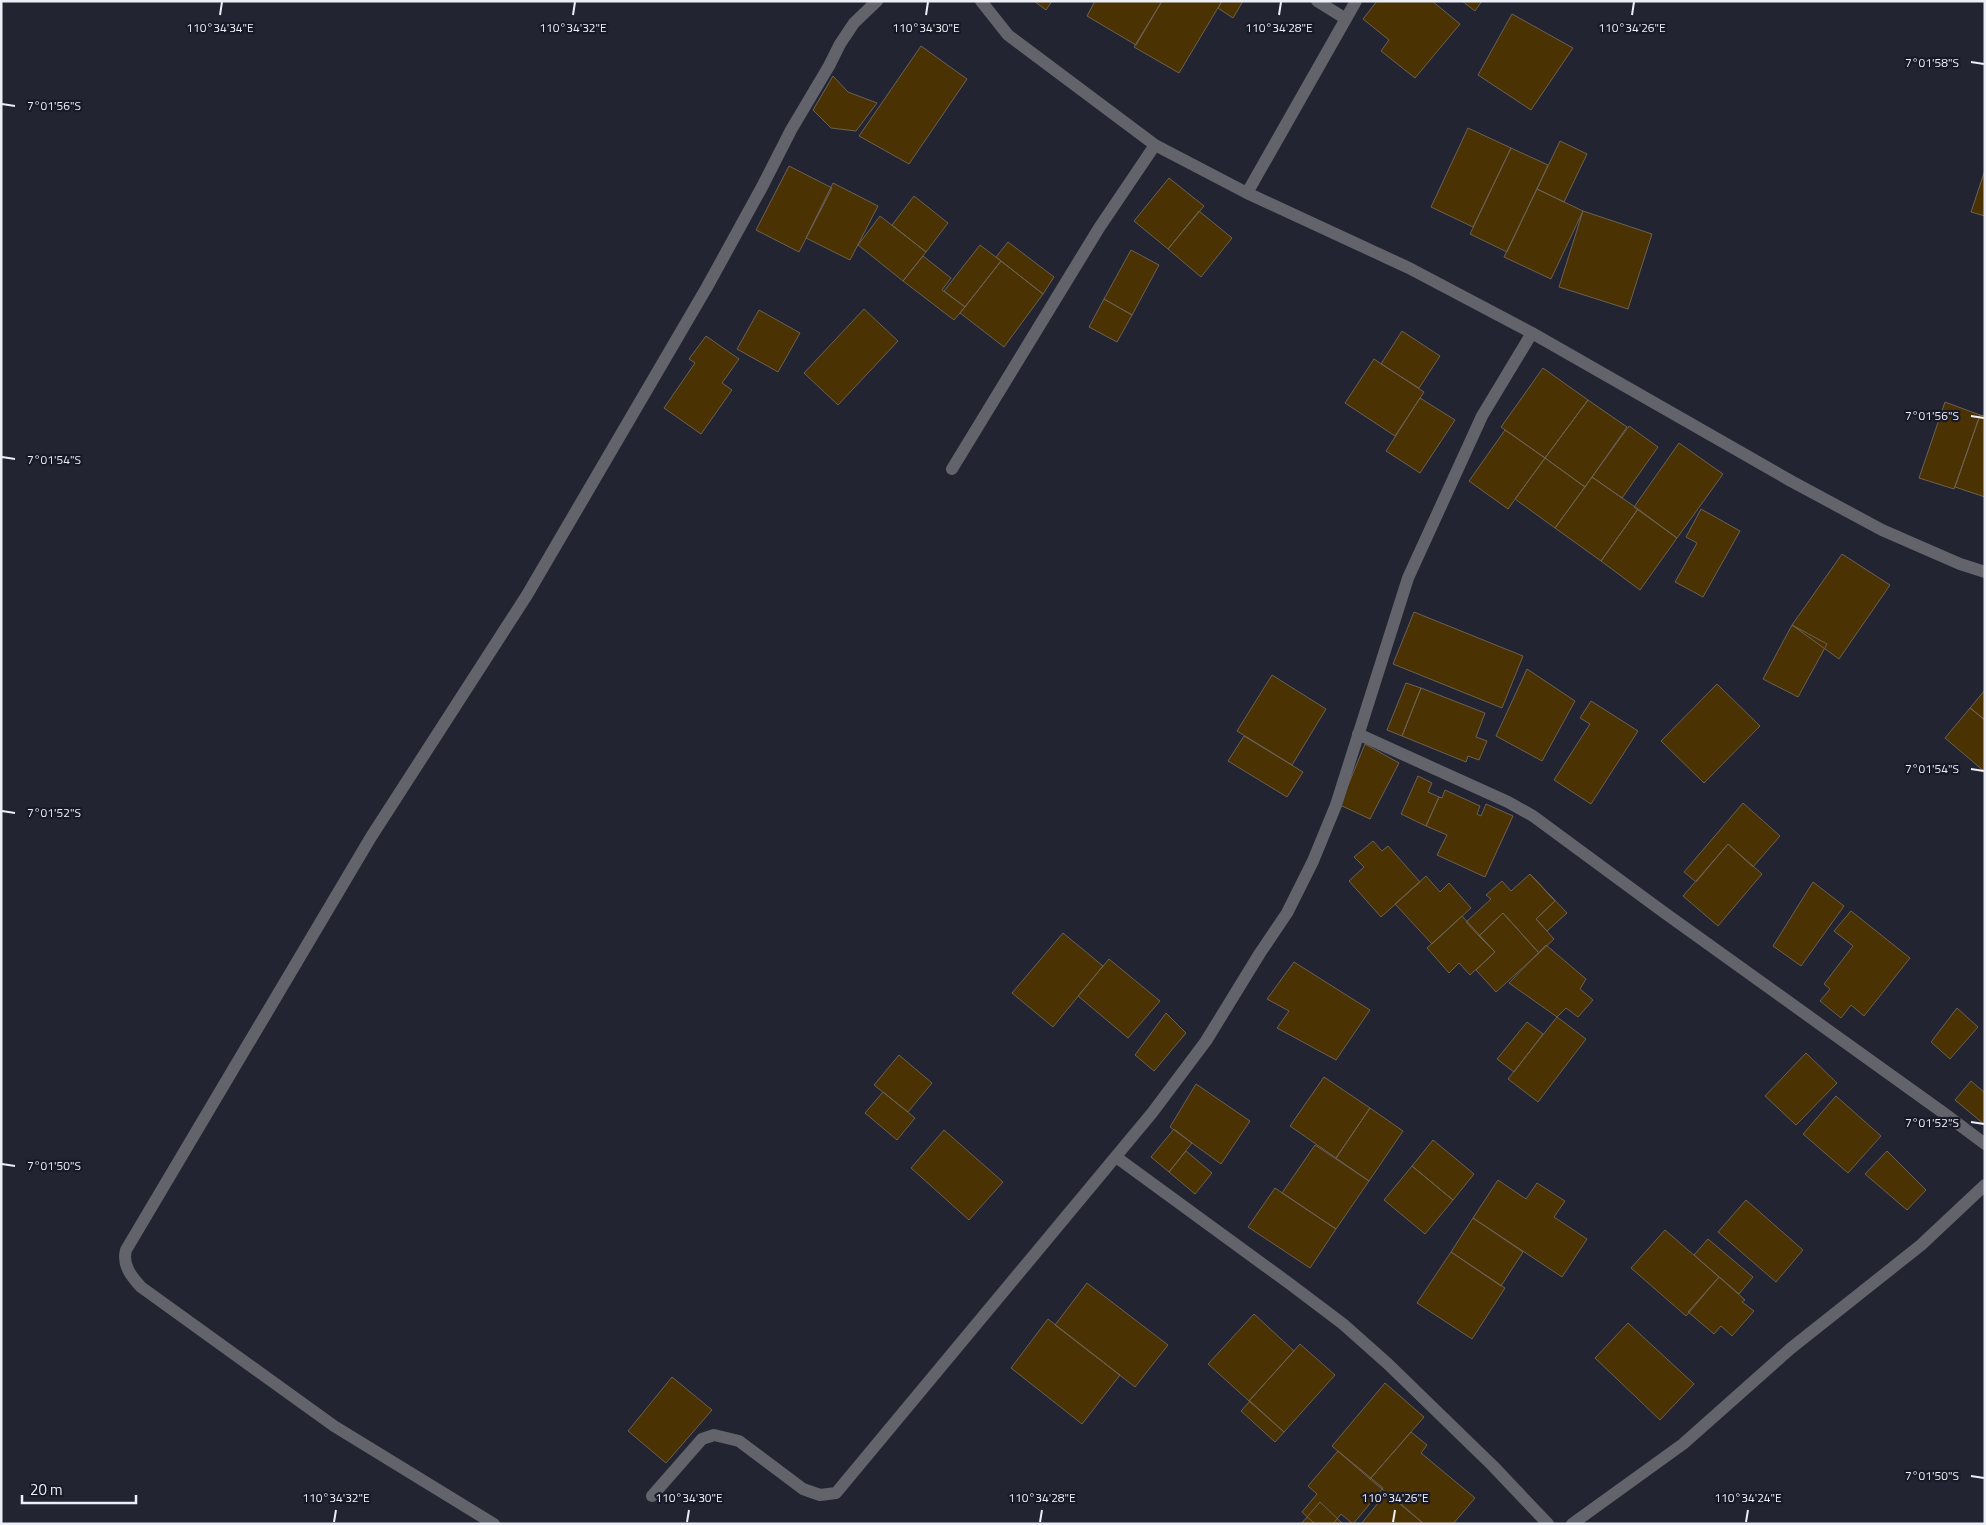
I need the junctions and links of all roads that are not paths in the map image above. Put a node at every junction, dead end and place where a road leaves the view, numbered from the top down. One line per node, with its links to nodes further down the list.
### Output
1 (877, 1): 16 (street)
2 (980, 1): 6 (street)
3 (1317, 1): 5 (street)
4 (1356, 1): 5 (street)
5 (1346, 19): 7 (street)
6 (1155, 145): 7 (street); 9 (street)
7 (1248, 193): 8 (street)
8 (1532, 334): 10 (street); 11 (street)
9 (952, 469)
10 (1985, 572)
11 (1358, 734): 12 (street); 13 (street)
12 (1985, 1144)
13 (1116, 1157): 15 (street); 17 (street)
14 (1985, 1185): 18 (street)
15 (652, 1496)
16 (494, 1524)
17 (1548, 1524)
18 (1572, 1524)

